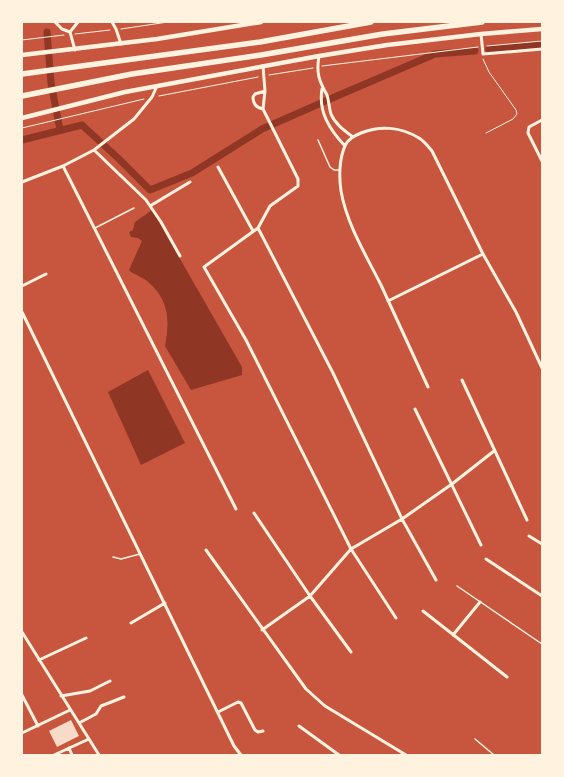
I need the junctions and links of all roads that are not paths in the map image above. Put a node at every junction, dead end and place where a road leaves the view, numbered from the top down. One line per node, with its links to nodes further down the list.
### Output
1 (56, 22): 8 (street)
2 (78, 22): 8 (street)
3 (112, 22): 10 (street)
4 (261, 22): 10 (main road)
5 (371, 22): 16 (highway)
6 (482, 22): 20 (highway)
7 (542, 29): 9 (main road)
8 (70, 33): 12 (street)
9 (481, 34): 11 (street); 14 (main road)
10 (121, 44): 12 (main road)
11 (542, 49)
12 (75, 50): 13 (main road)
13 (22, 55)
14 (319, 56): 15 (main road); 18 (street)
15 (263, 66): 17 (main road); 19 (street)
16 (22, 74)
17 (157, 85): 22 (main road); 27 (street)
18 (322, 89): 24 (street); 26 (street)
19 (265, 91): 21 (street); 21 (street)
20 (22, 96)
21 (263, 109): 37 (street)
22 (22, 118)
23 (542, 120): 28 (street)
24 (353, 137): 26 (street); 39 (street)
25 (318, 140): 31 (lane)
26 (345, 146): 31 (street)
27 (94, 150): 29 (street); 34 (street)
28 (542, 161)
29 (63, 166): 32 (street); 36 (street)
30 (218, 167): 38 (street)
31 (340, 170): 43 (street)
32 (22, 182)
33 (190, 182): 34 (street)
34 (150, 206): 40 (street)
35 (134, 208): 36 (lane)
36 (95, 228): 51 (street)
37 (258, 228): 38 (street); 53 (street)
38 (253, 231): 58 (street)
39 (483, 254): 43 (street); 45 (street)
40 (180, 256)
41 (46, 274): 42 (street)
42 (22, 286)
43 (388, 301): 47 (street)
44 (22, 312): 60 (street)
45 (542, 368)
46 (462, 380): 49 (street)
47 (428, 387)
48 (415, 409): 50 (street)
49 (494, 452): 50 (street); 54 (street)
50 (452, 484): 53 (street); 57 (street)
51 (236, 509)
52 (254, 513): 65 (street)
53 (402, 519): 58 (street); 63 (street)
54 (527, 520)
55 (529, 536): 56 (street)
56 (542, 544)
57 (481, 545)
58 (352, 549): 65 (street); 70 (street)
59 (206, 550): 72 (street)
60 (141, 554): 61 (lane); 68 (street)
61 (113, 556)
62 (486, 560): 66 (street)
63 (436, 580)
64 (457, 586): 67 (lane)
65 (310, 596): 72 (street); 77 (street)
66 (542, 596)
67 (480, 602): 74 (street); 76 (lane)
68 (165, 603): 71 (street); 85 (street)
69 (423, 611): 74 (street)
70 (396, 618)
71 (131, 623)
72 (262, 630): 99 (street)
73 (22, 632): 78 (street)
74 (453, 634): 79 (street)
75 (86, 638): 78 (street)
76 (542, 644)
77 (351, 652)
78 (39, 660): 82 (street)
79 (507, 677)
80 (110, 681): 82 (street)
81 (22, 695): 87 (street)
82 (62, 696): 84 (street)
83 (124, 697): 86 (street)
84 (70, 710): 86 (street); 87 (street)
85 (218, 712): 89 (street); 97 (street)
86 (79, 723): 92 (street)
87 (38, 726): 90 (street)
88 (299, 726): 98 (street)
89 (263, 731)
90 (22, 733)
91 (476, 738): 100 (lane)
92 (89, 739): 93 (street); 96 (street)
93 (69, 748): 94 (street); 95 (street)
94 (54, 755)
95 (72, 755)
96 (99, 755)
97 (241, 755)
98 (339, 755)
99 (406, 755)
100 (494, 755)

